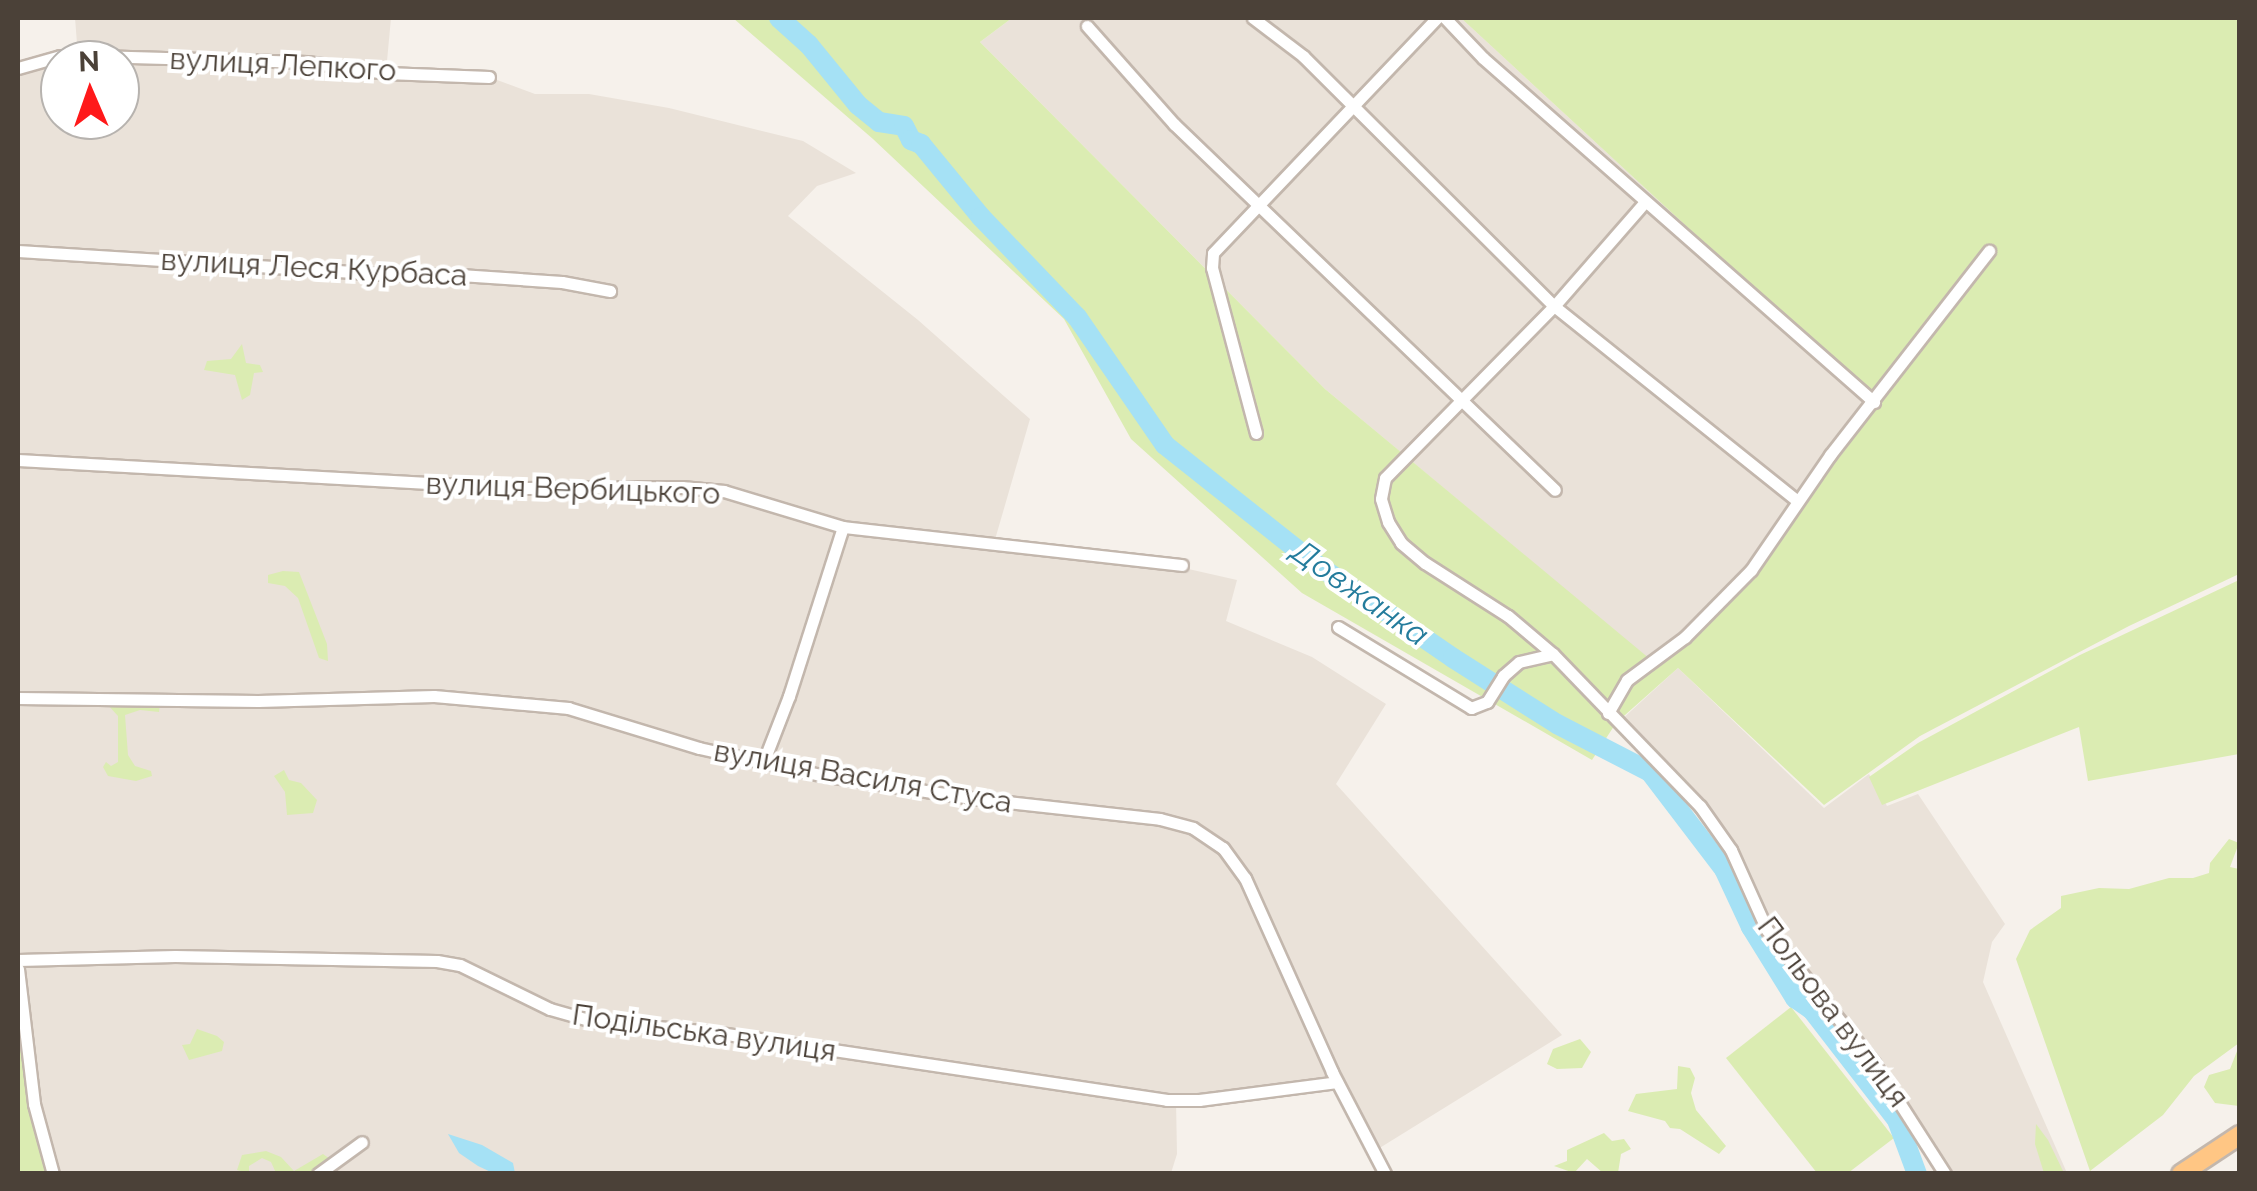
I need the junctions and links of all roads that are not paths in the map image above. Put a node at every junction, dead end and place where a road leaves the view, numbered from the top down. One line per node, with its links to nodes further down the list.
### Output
1 (1253, 18): 7 (street)
2 (1437, 18): 7 (street)
3 (1445, 18): 8 (street)
4 (1086, 26): 9 (street)
5 (18, 68): 6 (street, вулиця Лепкого)
6 (489, 76)
7 (1351, 108): 9 (street); 13 (street)
8 (1644, 203): 13 (street, Польова вулиця); 15 (street)
9 (1259, 206): 14 (street); 16 (street)
10 (1989, 251): 15 (street)
11 (18, 252): 12 (street, вулиця Леся Курбаса)
12 (610, 291)
13 (1554, 306): 14 (street, Польова вулиця); 19 (street)
14 (1459, 401): 18 (street); 23 (street, Польова вулиця)
15 (1874, 402): 19 (street)
16 (1256, 433)
17 (18, 460): 20 (street, вулиця Вербицького)
18 (1555, 490)
19 (1797, 502): 25 (street)
20 (843, 527): 21 (street, вулиця Вербицького); 26 (street)
21 (1182, 564)
22 (1338, 627): 23 (street)
23 (1553, 654): 25 (street, Польова вулиця)
24 (18, 698): 26 (street, вулиця Василя Стуса)
25 (1608, 713): 35 (street, Польова вулиця)
26 (763, 763): 29 (street, вулиця Василя Стуса)
27 (18, 960): 29 (street, Подільська вулиця)
28 (18, 969): 32 (street)
29 (1337, 1082): 34 (street, вулиця Василя Стуса)
30 (2240, 1135): 36 (highway)
31 (362, 1142): 33 (street)
32 (53, 1174)
33 (318, 1174)
34 (1385, 1174)
35 (1945, 1174)
36 (2181, 1174)

